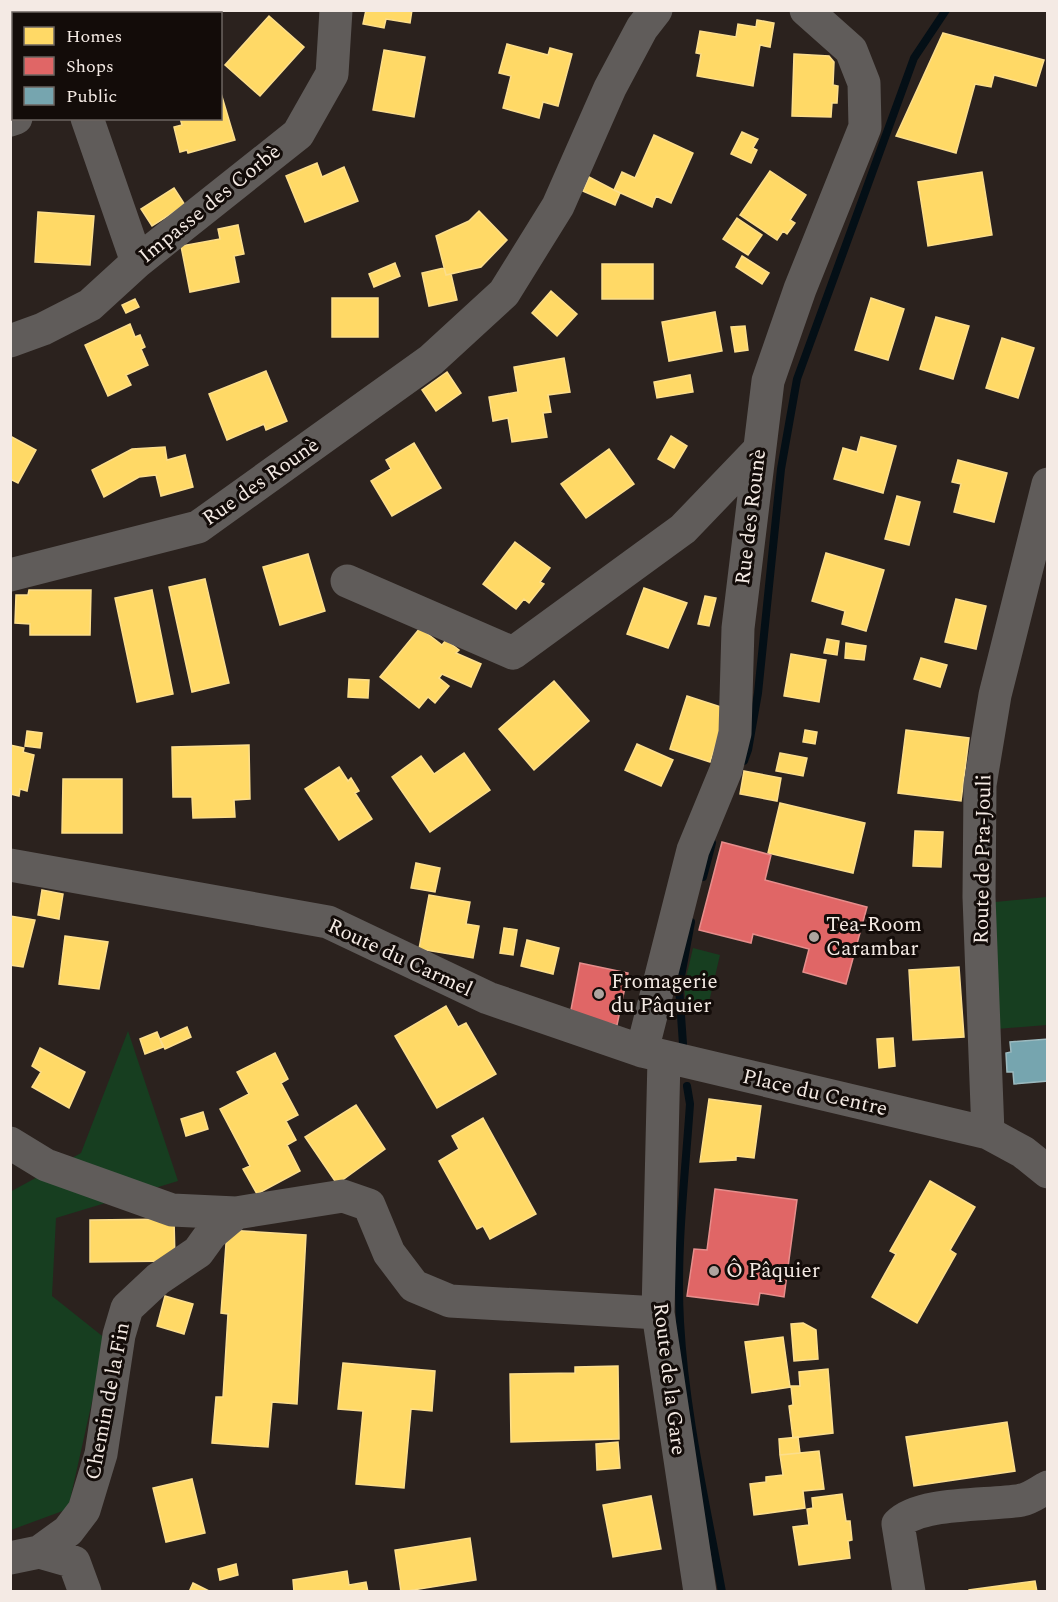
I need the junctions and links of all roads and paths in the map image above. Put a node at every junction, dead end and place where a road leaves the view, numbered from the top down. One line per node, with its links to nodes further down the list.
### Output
1 (336, 10): 5 (street, Impasse des Corbè)
2 (656, 10): 9 (street, Rue des Rounè)
3 (806, 10): 7 (street, Rue des Rounè)
4 (88, 120): 5 (street)
5 (136, 262): 6 (street, Impasse des Corbè)
6 (10, 341)
7 (759, 450): 10 (street); 12 (street, Rue des Rounè)
8 (1047, 484): 13 (street, Route de Pra-Jouli)
9 (10, 575)
10 (347, 581)
11 (10, 865): 12 (street, Route du Carmel)
12 (653, 1054): 13 (street, Place du Centre); 17 (street, Route de la Gare)
13 (988, 1133): 15 (street, Place du Centre)
14 (10, 1143): 16 (street)
15 (1047, 1172)
16 (236, 1214): 17 (street); 19 (street, Chemin de la Fin)
17 (658, 1313): 21 (street, Route de la Gare)
18 (1047, 1487): 22 (street)
19 (25, 1555): 20 (street)
20 (85, 1592)
21 (700, 1592)
22 (909, 1592)

